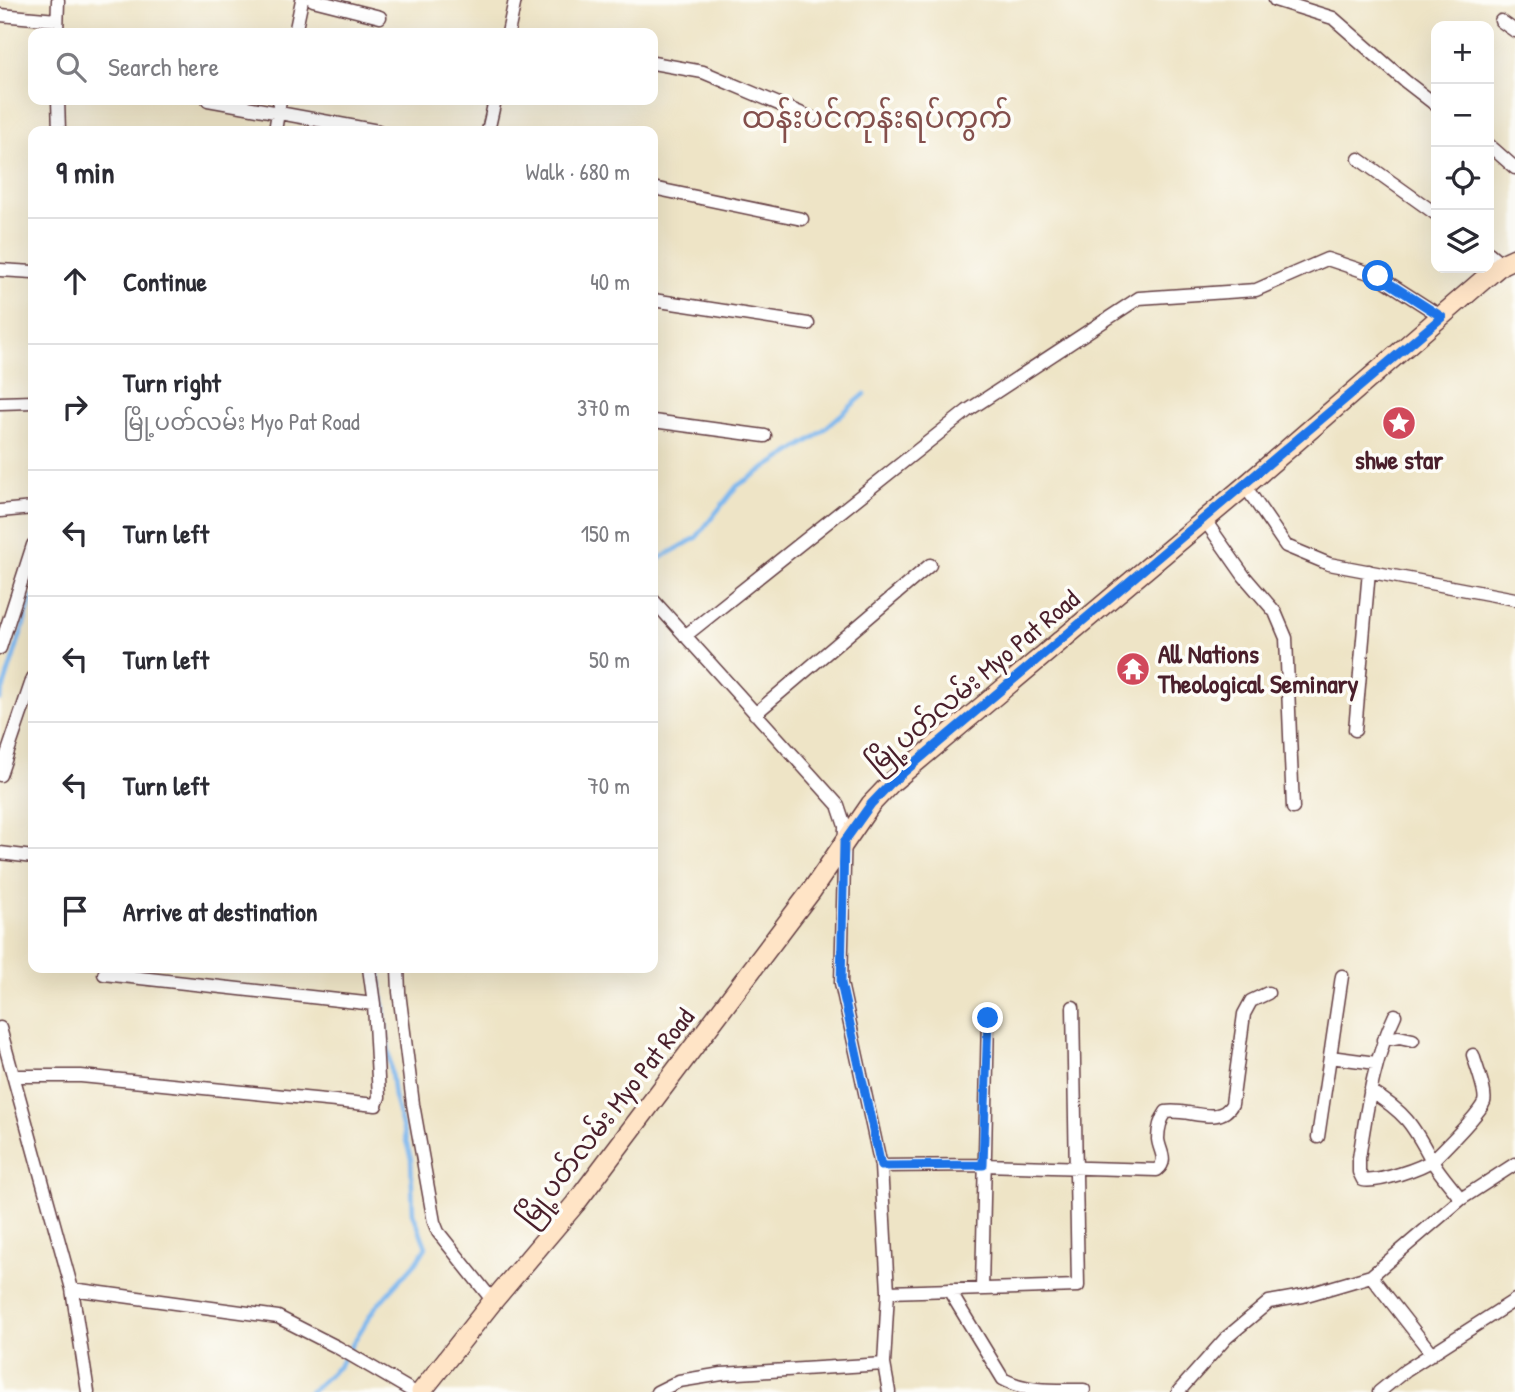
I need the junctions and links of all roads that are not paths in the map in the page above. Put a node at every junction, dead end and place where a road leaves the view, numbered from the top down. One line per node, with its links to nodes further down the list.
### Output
1 (58, 0): 9 (street)
2 (302, 0): 10 (street)
3 (313, 0): 7 (street)
4 (514, 0): 11 (street)
5 (1275, 0): 14 (street)
6 (0, 15): 9 (street)
7 (380, 17)
8 (1501, 20): 12 (street)
9 (57, 27)
10 (296, 28)
11 (509, 28)
12 (1515, 31)
13 (658, 64): 18 (street)
14 (1431, 101)
15 (58, 105): 19 (street)
16 (494, 105): 22 (street)
17 (279, 106): 20 (street); 21 (street)
18 (812, 118)
19 (59, 126)
20 (276, 126)
21 (358, 126)
22 (489, 126)
23 (1491, 147): 25 (street)
24 (1359, 159): 27 (street)
25 (1515, 168)
26 (658, 189): 28 (street)
27 (1431, 210)
28 (802, 219)
29 (1502, 258): 33 (main road, မြို့ပတ်လမ်း Myo Pat Road)
30 (0, 270): 31 (street)
31 (28, 272)
32 (658, 300): 34 (street)
33 (1442, 317): 39 (main road, မြို့ပတ်လမ်း Myo Pat Road); 48 (street)
34 (807, 324)
35 (28, 402): 36 (street)
36 (0, 403)
37 (658, 422): 38 (street)
38 (765, 436)
39 (1245, 486): 42 (main road, မြို့ပတ်လမ်း Myo Pat Road); 45 (street)
40 (28, 508): 41 (street)
41 (0, 510)
42 (1204, 519): 54 (street); 55 (main road, မြို့ပတ်လမ်း Myo Pat Road)
43 (28, 561): 49 (street)
44 (930, 565): 51 (street)
45 (1369, 571): 46 (street); 52 (street)
46 (1515, 599)
47 (658, 606): 48 (street)
48 (685, 636): 51 (street)
49 (0, 648)
50 (28, 693): 53 (street)
51 (755, 714): 55 (street)
52 (1355, 730)
53 (0, 775)
54 (1293, 808)
55 (844, 842): 79 (street); 88 (main road, မြို့ပတ်လမ်း Myo Pat Road)
56 (0, 853): 57 (street)
57 (28, 856)
58 (370, 973): 63 (street)
59 (398, 973): 88 (street)
60 (104, 974): 63 (street)
61 (1342, 976): 71 (street)
62 (1268, 993): 80 (street)
63 (374, 1003): 73 (street)
64 (1073, 1006): 80 (street)
65 (1395, 1015): 68 (street)
66 (988, 1018): 78 (street)
67 (0, 1028): 73 (street)
68 (1383, 1040): 69 (street); 72 (street)
69 (1413, 1040)
70 (1473, 1055): 76 (street)
71 (1330, 1057): 72 (street); 75 (street)
72 (1376, 1063): 74 (street)
73 (13, 1076): 83 (street)
74 (1370, 1091): 76 (street); 76 (street)
75 (1318, 1138)
76 (1432, 1160): 81 (street)
77 (1515, 1164): 81 (street)
78 (983, 1165): 79 (street); 80 (street); 84 (street)
79 (881, 1166): 86 (street)
80 (1077, 1167): 84 (street)
81 (1461, 1199): 82 (street)
82 (1371, 1276): 89 (street); 96 (street)
83 (72, 1289): 91 (street); 93 (street)
84 (982, 1289): 85 (street)
85 (948, 1290): 86 (street); 92 (street)
86 (888, 1292): 90 (street)
87 (1515, 1300): 89 (street)
88 (493, 1301): 91 (main road, မြို့ပတ်လမ်း Myo Pat Road)
89 (1432, 1354): 97 (street)
90 (884, 1364): 94 (street); 95 (street)
91 (425, 1389)
92 (1084, 1390)
93 (88, 1392)
94 (657, 1392)
95 (889, 1392)
96 (1178, 1392)
97 (1379, 1392)

